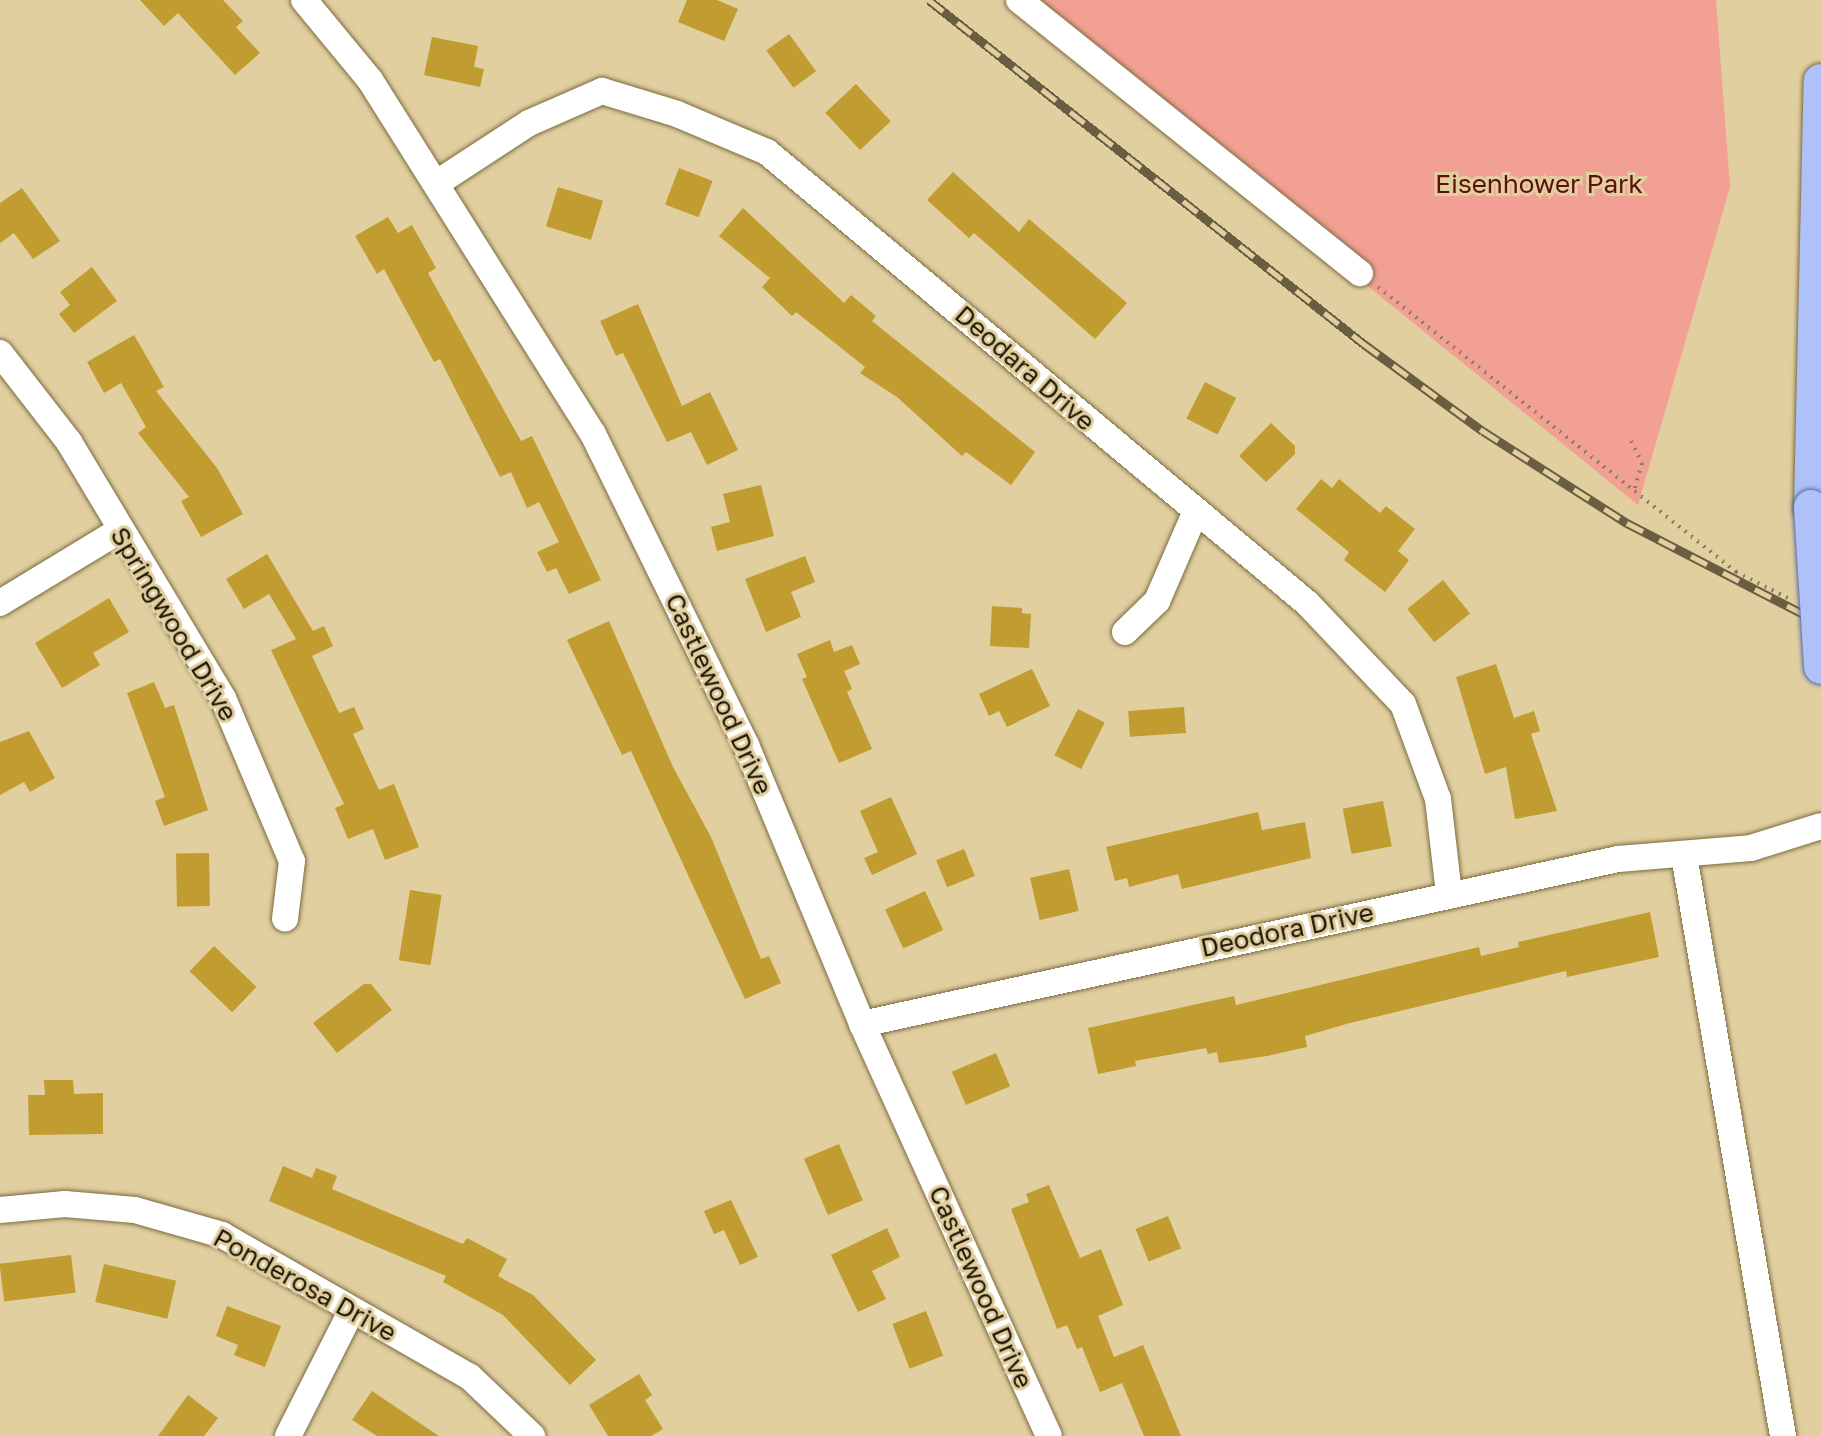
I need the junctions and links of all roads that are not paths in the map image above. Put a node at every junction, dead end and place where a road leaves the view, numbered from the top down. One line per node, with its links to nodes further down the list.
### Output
1 (304, 0): 4 (street, Castlewood Drive)
2 (1019, 0): 5 (street)
3 (1821, 81): 11 (main road, bridge)
4 (437, 183): 7 (street, Deodara Drive); 16 (street, Castlewood Drive)
5 (1360, 273)
6 (0, 353): 8 (street, Springwood Drive)
7 (1196, 511): 10 (street); 14 (street, Deodara Drive)
8 (119, 531): 9 (street); 15 (street, Springwood Drive)
9 (0, 603)
10 (1125, 632)
11 (1821, 667)
12 (1821, 826): 13 (street, Deodora Drive)
13 (1684, 855): 14 (street, Deodora Drive); 22 (street)
14 (1449, 894): 16 (street, Deodora Drive)
15 (285, 919)
16 (862, 1024): 21 (street, Castlewood Drive)
17 (0, 1210): 18 (street, Ponderosa Drive)
18 (352, 1310): 19 (street); 20 (street, Ponderosa Drive)
19 (288, 1436)
20 (532, 1436)
21 (1049, 1436)
22 (1783, 1436)

